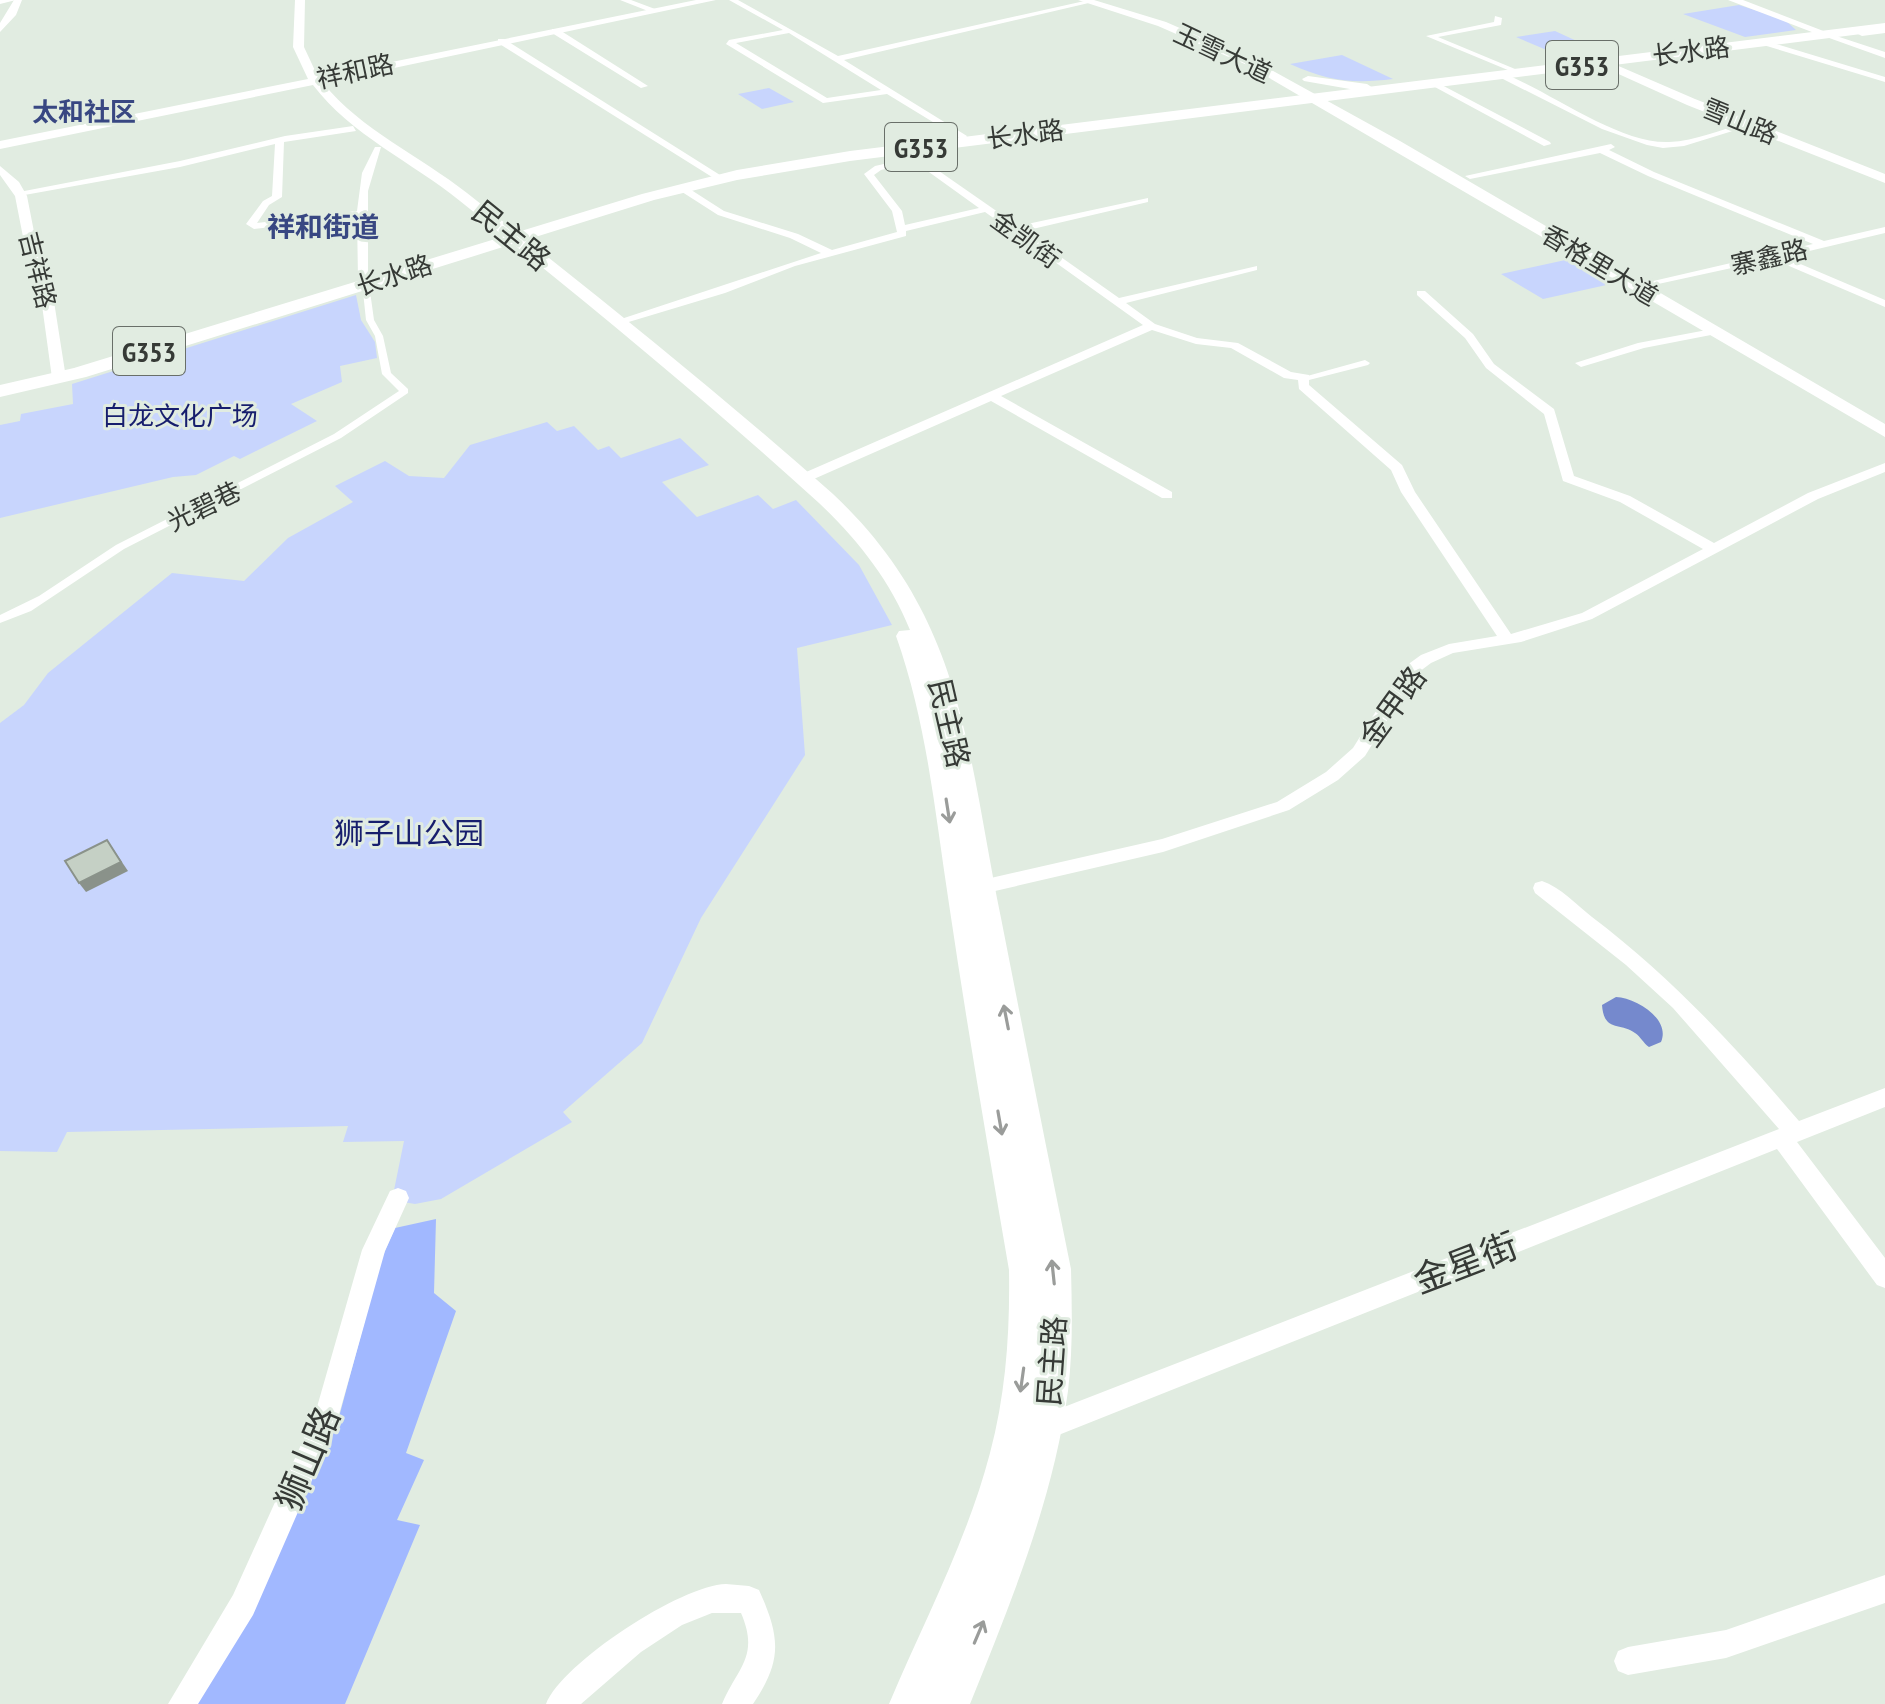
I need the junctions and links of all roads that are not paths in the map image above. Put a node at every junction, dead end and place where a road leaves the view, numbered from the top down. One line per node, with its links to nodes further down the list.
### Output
1 (11, 0): 12 (main road)
2 (18, 0): 17 (street)
3 (291, 0): 31 (main road, 民主路)
4 (300, 0): 31 (main road, 民主路)
5 (624, 0): 14 (street)
6 (696, 0): 14 (main road, 祥和路)
7 (711, 0): 18 (main road, 祥和路)
8 (733, 0): 19 (street)
9 (1115, 0): 22 (main road, 玉雪大道)
10 (1733, 0): 20 (main road)
11 (1752, 0): 20 (main road)
12 (0, 1)
13 (1086, 1): 29 (street); 37 (main road, 玉雪大道)
14 (651, 9): 32 (main road, 祥和路)
15 (1498, 18): 34 (street)
16 (1885, 28): 20 (highway, 长水路 / G353); 21 (highway, 长水路 / G353)
17 (0, 29)
18 (555, 31): 23 (main road, 祥和路); 40 (street)
19 (790, 31): 29 (street); 43 (street)
20 (1832, 34): 21 (highway, 长水路 / G353); 24 (highway, 长水路 / G353); 27 (street); 30 (highway, 长水路 / G353)
21 (1864, 34): 25 (street)
22 (1222, 36)
23 (501, 41): 32 (main road, 祥和路); 61 (street)
24 (1763, 42): 30 (highway, 长水路 / G353); 36 (street)
25 (1885, 45)
26 (1248, 48): 28 (main road, 玉雪大道)
27 (1885, 55)
28 (1265, 56)
29 (837, 59): 43 (street)
30 (1605, 60): 34 (highway, 长水路 / G353); 48 (main road, 雪山路); 60 (main road, 雪山路)
31 (295, 67): 32 (main road); 38 (main road, 民主路); 41 (main road)
32 (352, 70): 38 (main road, 祥和路); 38 (main road)
33 (1296, 72): 35 (main road, 玉雪大道)
34 (1507, 73): 39 (highway, 长水路 / G353); 42 (highway, 长水路 / G353); 52 (street)
35 (1308, 79): 42 (main road); 45 (main road, 玉雪大道)
36 (1885, 80)
37 (1285, 82): 44 (main road, 玉雪大道); 46 (main road)
38 (312, 84): 41 (main road, 祥和路); 49 (main road, 民主路); 72 (main road, 民主路)
39 (1436, 84): 42 (highway, 长水路 / G353); 54 (street)
40 (644, 86)
41 (261, 89): 53 (main road, 祥和路)
42 (1369, 90): 45 (highway, 长水路 / G353); 47 (main road)
43 (889, 91): 50 (street)
44 (1312, 97): 45 (main road, 香格里大道); 46 (highway, 长水路 / G353)
45 (1335, 100): 46 (main road); 47 (main road, 香格里大道); 84 (main road, 香格里大道)
46 (1276, 101): 50 (highway, 长水路 / G353); 56 (highway, 长水路 / G353)
47 (1355, 108): 62 (main road, 香格里大道)
48 (1748, 125): 52 (street); 63 (main road, 雪山路)
49 (353, 129): 51 (street); 55 (main road, 民主路)
50 (964, 138): 61 (highway, 长水路 / G353)
51 (280, 140): 65 (street); 68 (street)
52 (1641, 140): 57 (street)
53 (0, 143)
54 (1547, 144)
55 (378, 149): 68 (street); 72 (main road, 民主路)
56 (903, 149): 58 (street, 金凯街); 64 (highway, 长水路 / G353)
57 (1601, 150): 62 (street); 73 (street)
58 (917, 159): 67 (street, 金凯街); 69 (street)
59 (0, 169): 65 (street, 吉祥路)
60 (1885, 171)
61 (715, 175): 72 (highway, 长水路 / G353)
62 (1470, 176): 78 (main road, 香格里大道)
63 (1885, 179)
64 (682, 188): 72 (highway, 长水路 / G353); 74 (street)
65 (19, 193): 87 (street, 吉祥路)
66 (1145, 200): 70 (street)
67 (985, 209): 69 (street); 70 (street, 金凯街)
68 (362, 213): 77 (street)
69 (903, 229): 74 (street)
70 (1014, 230): 80 (street, 金凯街)
71 (1884, 231): 73 (street, 寨鑫路)
72 (507, 237): 77 (highway, 长水路 / G353); 82 (main road, 民主路); 111 (main road, 民主路, one-way to 111)
73 (1822, 244): 75 (street, 寨鑫路)
74 (830, 253): 82 (street)
75 (1774, 256): 78 (street, 寨鑫路); 81 (street)
76 (1253, 268): 80 (street)
77 (364, 281): 87 (highway, 长水路 / G353); 97 (street, 光碧巷)
78 (1653, 284): 91 (main road, 香格里大道)
79 (1421, 293): 96 (street)
80 (1116, 302): 83 (street, 金凯街)
81 (1885, 304)
82 (618, 322): 94 (main road, 民主路)
83 (1151, 326): 88 (street, 金凯街); 90 (street)
84 (1712, 332): 86 (street); 92 (main road, 香格里大道)
85 (1365, 363): 88 (street)
86 (1581, 363)
87 (58, 376): 89 (highway, 长水路 / G353)
88 (1305, 378): 98 (street)
89 (0, 388)
90 (993, 397): 94 (street); 95 (street)
91 (1885, 417)
92 (1885, 432)
93 (1885, 467): 96 (street, 金甲路)
94 (802, 479): 99 (main road, 民主路)
95 (1167, 495)
96 (1714, 549): 98 (street, 金甲路)
97 (1, 620)
98 (1507, 640): 99 (street, 金甲路)
99 (982, 887): 105 (main road, 民主路, one-way to 99)
100 (1542, 888): 102 (street)
101 (1885, 1097): 102 (street, 金星街)
102 (1788, 1135): 104 (street); 105 (street, 金星街)
103 (398, 1198): 108 (street, 狮山路)
104 (1885, 1277)
105 (1046, 1427): 112 (main road, 民主路, one-way to 105)
106 (1885, 1589): 107 (street)
107 (1628, 1661)
108 (182, 1704)
109 (560, 1704): 110 (street)
110 (736, 1704)
111 (910, 1704)
112 (949, 1704)

